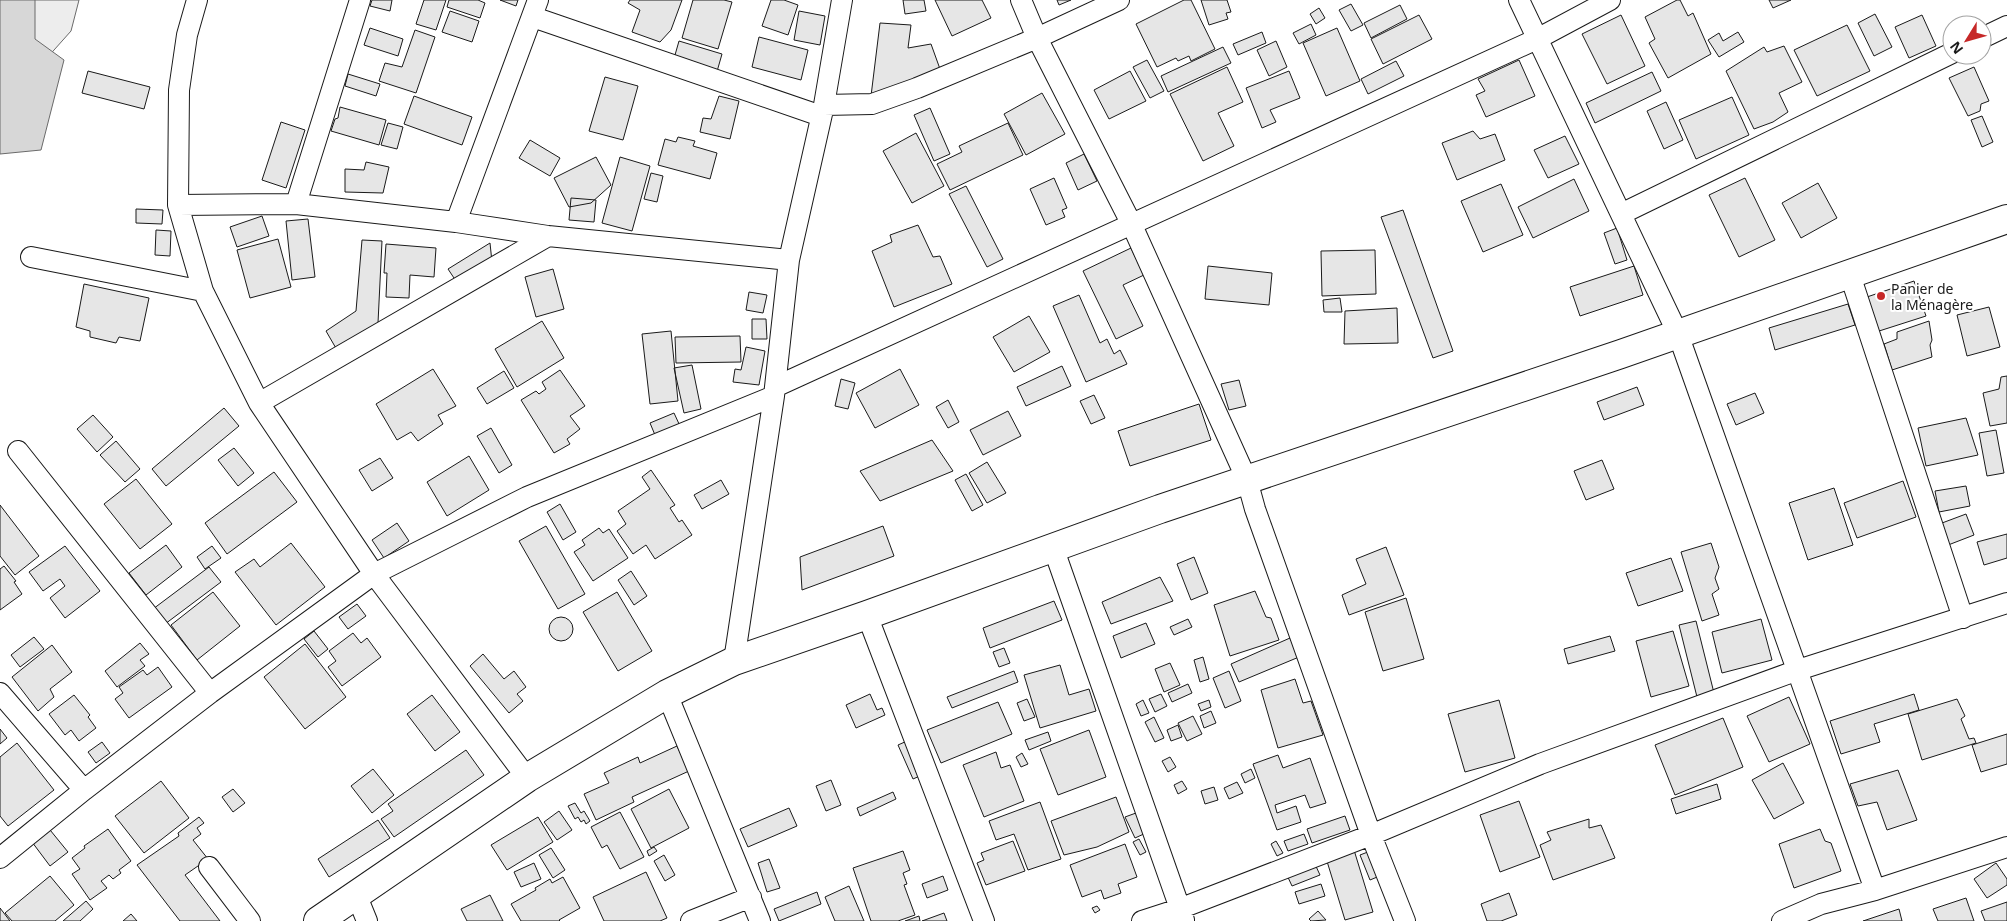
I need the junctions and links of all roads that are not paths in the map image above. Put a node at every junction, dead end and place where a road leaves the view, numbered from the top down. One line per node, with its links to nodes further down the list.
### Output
1 (197, 0): 16 (street)
2 (360, 0): 15 (street)
3 (842, 0): 14 (street)
4 (1021, 0): 11 (street)
5 (1118, 0): 11 (street)
6 (1519, 0): 12 (street)
7 (1610, 0): 12 (street)
8 (536, 8): 14 (street); 19 (street)
9 (2007, 26): 10 (street)
10 (1992, 33)
11 (1037, 38): 14 (street); 20 (street)
12 (1537, 39): 17 (street); 20 (street)
13 (1942, 57): 17 (street)
14 (823, 110): 23 (street)
15 (296, 204): 16 (street); 19 (street)
16 (178, 205): 25 (street)
17 (1621, 214): 26 (street)
18 (2007, 218): 24 (highway)
19 (456, 222): 21 (street)
20 (1131, 223): 27 (street); 30 (street)
21 (548, 236): 23 (street); 28 (street)
22 (31, 257): 25 (street)
23 (790, 260): 27 (street)
24 (1850, 275): 26 (highway); 35 (street)
25 (203, 291): 28 (street)
26 (1678, 334): 30 (highway); 37 (street)
27 (774, 391): 32 (street); 36 (street)
28 (259, 403): 32 (street)
29 (18, 451): 39 (street)
30 (1247, 480): 31 (highway); 43 (street)
31 (1053, 547): 34 (highway); 51 (street)
32 (374, 574): 39 (street); 41 (street)
33 (2007, 603): 35 (street)
34 (868, 616): 36 (highway); 57 (street)
35 (1963, 618): 37 (street)
36 (734, 661): 40 (highway)
37 (1798, 670): 43 (street); 47 (street)
38 (0, 692): 42 (street)
39 (210, 693): 42 (street)
40 (667, 694): 41 (highway); 49 (street)
41 (527, 778): 48 (highway)
42 (84, 790): 45 (street)
43 (1371, 835): 51 (street); 59 (street)
44 (2007, 847): 47 (street)
45 (0, 858)
46 (209, 867): 52 (street)
47 (1875, 890): 50 (street)
48 (356, 894): 53 (highway); 54 (street)
49 (751, 897): 55 (street); 56 (street)
50 (1825, 913): 60 (street)
51 (1182, 915): 58 (street)
52 (250, 921)
53 (318, 921)
54 (367, 921)
55 (691, 921)
56 (760, 921)
57 (984, 921)
58 (1142, 921)
59 (1405, 921)
60 (1782, 921)

